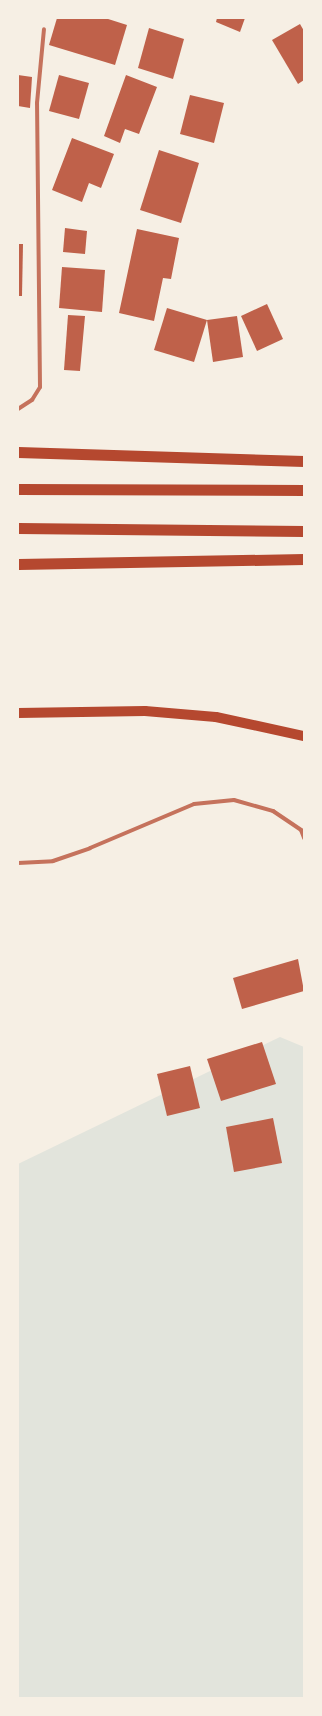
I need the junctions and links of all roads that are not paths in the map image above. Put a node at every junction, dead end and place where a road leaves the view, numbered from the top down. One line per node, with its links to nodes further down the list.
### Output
1 (44, 29): 2 (street)
2 (18, 409)
3 (18, 452): 4 (highway)
4 (304, 461)
5 (18, 489): 6 (highway)
6 (304, 490)
7 (18, 528): 8 (highway)
8 (304, 531)
9 (304, 559): 10 (highway)
10 (18, 564)
11 (18, 713): 12 (main road)
12 (304, 736)
13 (304, 838): 14 (street)
14 (18, 863)

